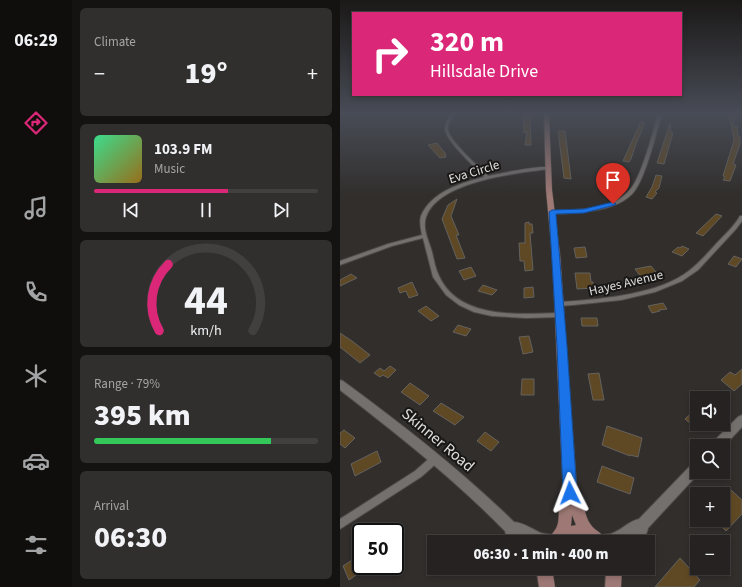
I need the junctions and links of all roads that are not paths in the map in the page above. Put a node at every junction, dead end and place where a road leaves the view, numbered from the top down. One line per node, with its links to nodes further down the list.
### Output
1 (454, 141): 5 (street)
2 (548, 141): 4 (main road)
3 (651, 141): 6 (street)
4 (549, 168): 5 (street, Eva Circle); 6 (main road)
5 (487, 178): 8 (street, Eva Circle)
6 (552, 212): 10 (main road)
7 (742, 217): 10 (street, Hayes Avenue)
8 (424, 236): 9 (street); 11 (street, Eva Circle)
9 (340, 263)
10 (559, 304): 11 (main road)
11 (559, 315): 17 (main road)
12 (340, 384): 15 (street, Skinner Road)
13 (742, 420): 14 (street)
14 (724, 439)
15 (435, 458): 18 (street); 20 (street, Skinner Road)
16 (690, 474): 19 (street)
17 (570, 493): 23 (main road); 26 (main road)
18 (340, 524)
19 (642, 525): 27 (street); 28 (street)
20 (511, 528): 21 (street, Skinner Road); 22 (street, Skinner Road)
21 (513, 535)
22 (532, 535)
23 (559, 535)
24 (564, 535): 25 (main road)
25 (587, 535)
26 (592, 535)
27 (622, 535)
28 (639, 535)

